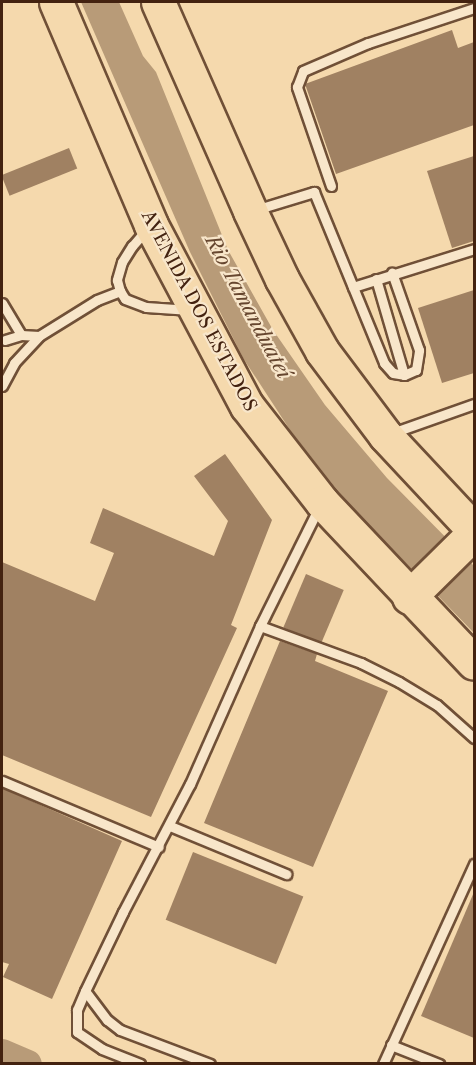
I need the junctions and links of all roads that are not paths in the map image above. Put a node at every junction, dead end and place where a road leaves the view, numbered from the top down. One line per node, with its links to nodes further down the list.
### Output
1 (56, 2): 6 (highway, AVENIDA DOS ESTADOS)
2 (158, 2): 5 (highway)
3 (474, 8): 4 (lane)
4 (331, 186)
5 (250, 211): 10 (lane); 20 (highway)
6 (151, 225): 11 (lane); 13 (highway, AVENIDA DOS ESTADOS)
7 (474, 249): 8 (lane)
8 (392, 273): 9 (lane); 17 (lane)
9 (376, 279): 10 (lane); 17 (lane)
10 (353, 287): 17 (lane)
11 (120, 291): 13 (lane); 15 (lane)
12 (2, 303): 14 (lane)
13 (195, 310): 21 (highway, AVENIDA DOS ESTADOS)
14 (21, 335): 15 (lane); 16 (lane)
15 (39, 336): 18 (lane)
16 (5, 340)
17 (404, 375)
18 (2, 386)
19 (474, 404): 20 (lane)
20 (384, 435): 22 (highway)
21 (321, 502): 23 (highway, AVENIDA DOS ESTADOS); 24 (lane)
22 (471, 536): 23 (highway)
23 (416, 590): 25 (highway, AVENIDA DOS ESTADOS)
24 (260, 626): 26 (lane); 28 (lane)
25 (474, 663)
26 (474, 738)
27 (2, 781): 29 (lane)
28 (170, 826): 29 (lane); 31 (lane)
29 (159, 847): 32 (lane)
30 (474, 864): 33 (lane)
31 (286, 874)
32 (86, 991): 34 (lane); 35 (lane)
33 (391, 1045): 36 (lane); 37 (lane)
34 (140, 1064)
35 (210, 1064)
36 (383, 1064)
37 (439, 1064)

